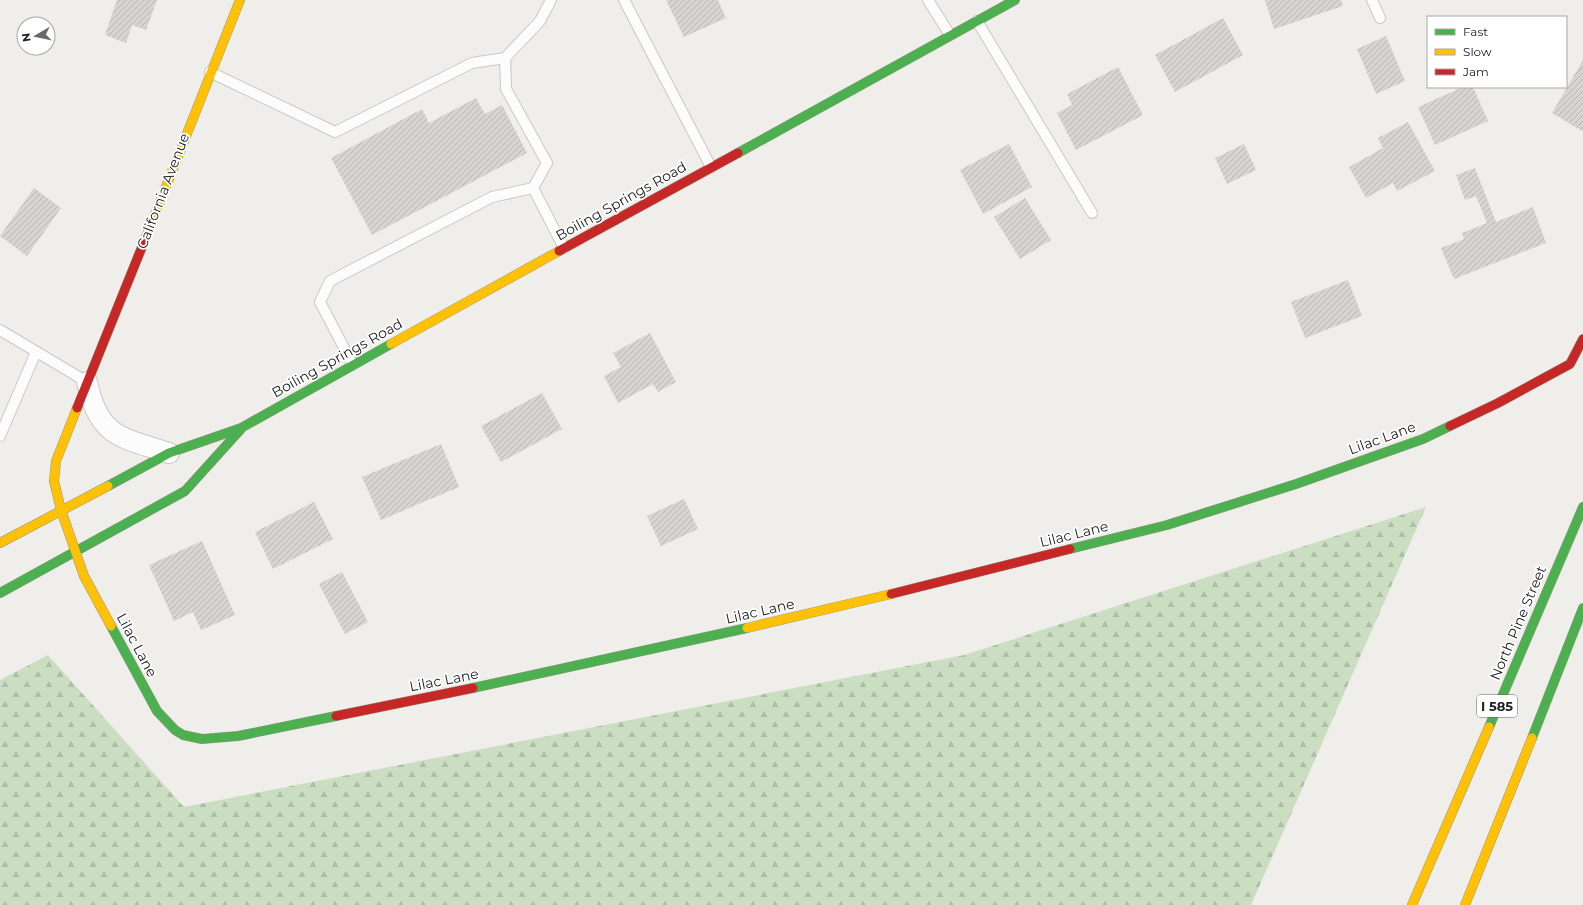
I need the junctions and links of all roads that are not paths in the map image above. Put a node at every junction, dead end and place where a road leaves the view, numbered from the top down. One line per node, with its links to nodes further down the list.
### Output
1 (240, 0): 11 (main road, California Avenue)
2 (551, 0): 10 (lane)
3 (624, 0): 12 (lane)
4 (928, 0): 9 (lane)
5 (1015, 0): 8 (main road, Boiling Springs Road)
6 (1372, 0): 7 (lane)
7 (1380, 18)
8 (977, 21): 9 (main road, Boiling Springs Road); 14 (lane)
9 (950, 35): 12 (main road, Boiling Springs Road)
10 (505, 58): 11 (lane); 13 (lane)
11 (210, 72): 20 (main road, California Avenue)
12 (711, 167): 15 (main road, Boiling Springs Road)
13 (533, 188): 15 (lane); 19 (lane)
14 (1092, 213)
15 (564, 248): 19 (main road, Boiling Springs Road)
16 (0, 330): 18 (lane)
17 (1583, 339): 27 (main road, Lilac Lane)
18 (36, 352): 20 (lane); 22 (lane)
19 (353, 364): 21 (main road, Boiling Springs Road)
20 (87, 382): 23 (street); 25 (main road, California Avenue)
21 (241, 428): 23 (main road, Boiling Springs Road); 27 (main road, Boiling Springs Road)
22 (0, 436)
23 (169, 453): 25 (main road, Boiling Springs Road)
24 (1583, 507): 32 (main road, North Pine Street / I 585)
25 (61, 510): 26 (main road, Boiling Springs Road); 27 (main road, Lilac Lane)
26 (0, 543)
27 (74, 551): 28 (main road, Boiling Springs Road)
28 (0, 593)
29 (1583, 608): 31 (main road)
30 (1583, 616): 31 (main road)
31 (1572, 633): 33 (main road)
32 (1412, 905)
33 (1465, 905)

